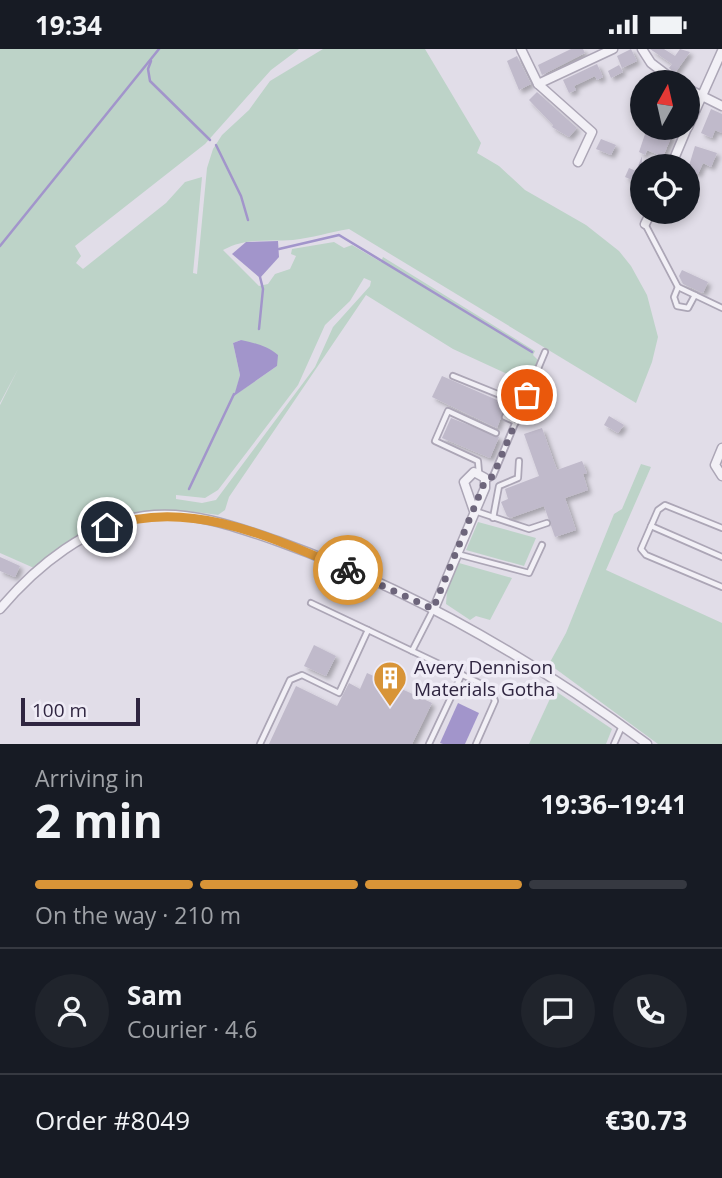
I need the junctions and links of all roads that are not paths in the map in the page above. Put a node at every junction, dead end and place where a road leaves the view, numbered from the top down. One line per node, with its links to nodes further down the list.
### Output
1 (521, 49): 6 (street)
2 (613, 49): 6 (street)
3 (642, 49): 5 (street)
4 (722, 51): 7 (street)
5 (660, 70)
6 (538, 84): 9 (street)
7 (701, 96): 8 (street)
8 (722, 106)
9 (578, 162)
10 (645, 224): 11 (lane)
11 (678, 287): 12 (lane); 12 (lane)
12 (695, 295): 13 (lane)
13 (722, 308)
14 (545, 352): 16 (lane)
15 (453, 376): 16 (lane)
16 (516, 422): 22 (lane)
17 (496, 433): 20 (lane)
18 (722, 448): 21 (street)
19 (519, 461): 24 (lane)
20 (478, 473): 22 (street); 23 (street)
21 (722, 476)
22 (485, 481): 23 (street)
23 (474, 511): 24 (lane); 29 (street)
24 (493, 518): 25 (lane)
25 (547, 523)
26 (651, 526): 27 (lane); 30 (lane); 31 (lane)
27 (722, 528)
28 (542, 545): 29 (lane)
29 (456, 554): 34 (street)
30 (722, 557)
31 (722, 587)
32 (310, 603): 35 (lane)
33 (0, 608): 34 (street)
34 (433, 609): 36 (lane); 38 (street)
35 (368, 630): 36 (lane); 39 (lane)
36 (412, 651): 37 (lane)
37 (462, 674): 40 (lane); 41 (lane)
38 (622, 725): 42 (lane); 43 (street)
39 (260, 744)
40 (429, 744)
41 (477, 744)
42 (614, 744)
43 (647, 744)

